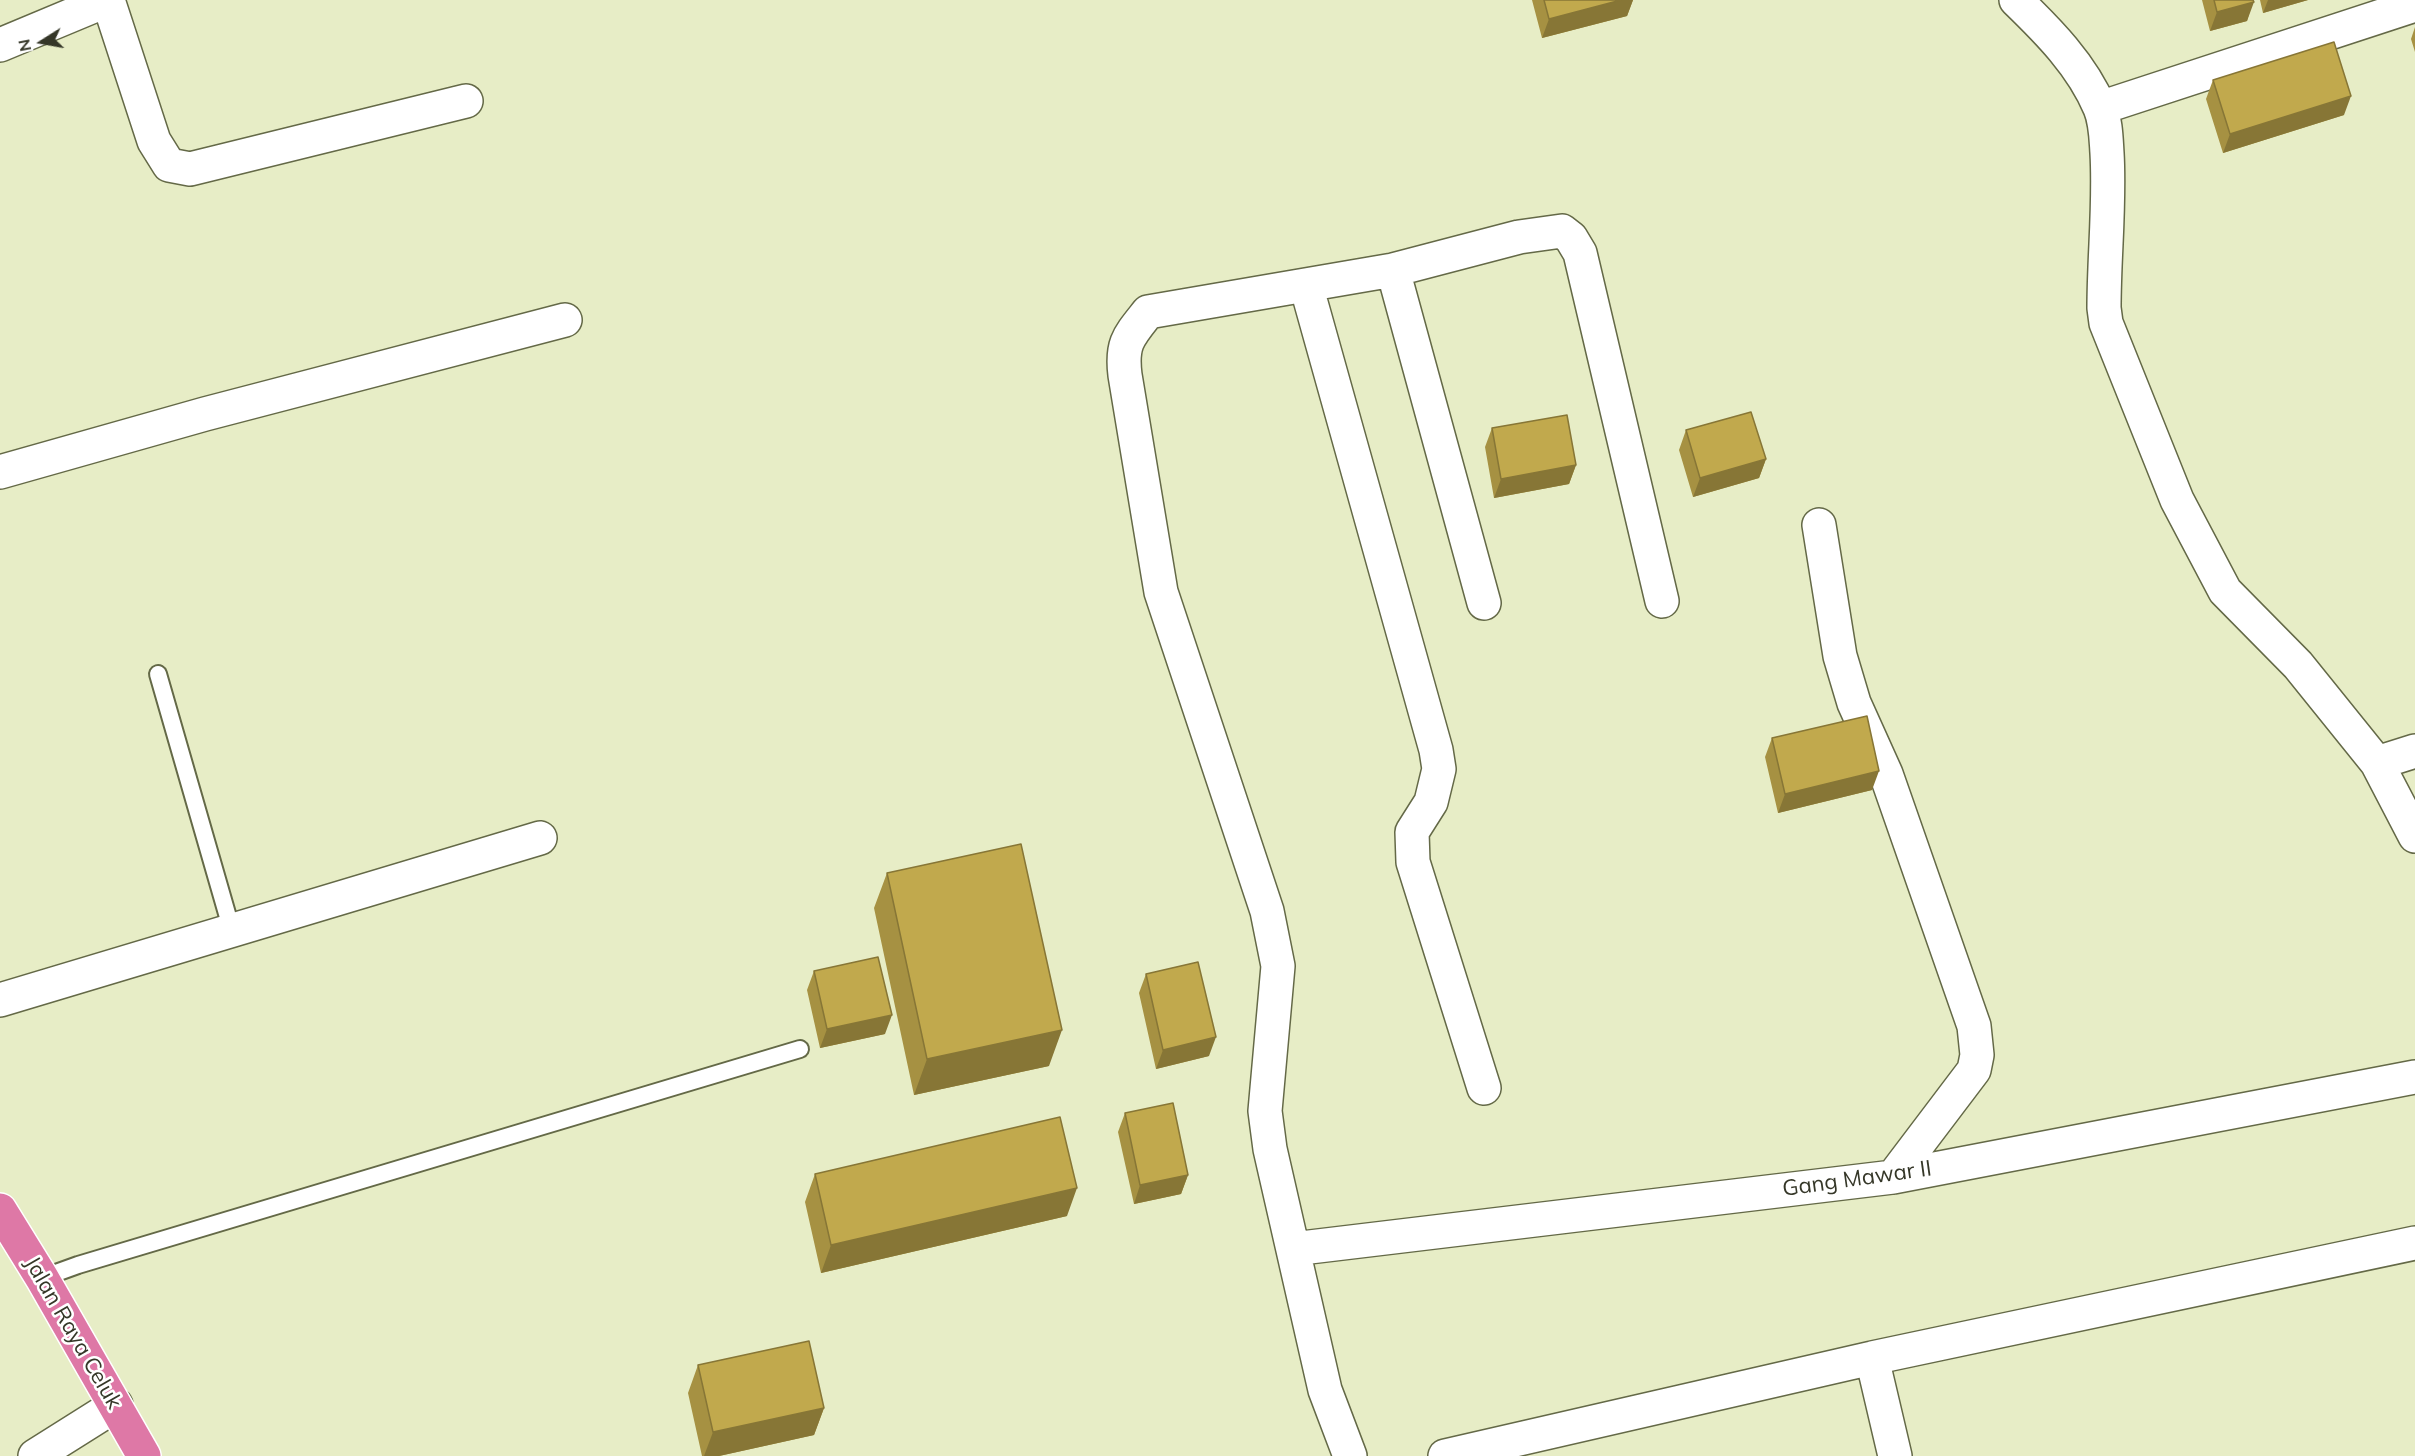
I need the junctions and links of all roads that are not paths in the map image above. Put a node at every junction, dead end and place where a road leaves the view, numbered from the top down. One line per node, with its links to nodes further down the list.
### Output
1 (108, 0): 4 (street); 5 (street)
2 (2016, 0): 6 (street)
3 (2415, 5): 6 (street)
4 (0, 45)
5 (466, 101)
6 (2100, 108): 16 (street)
7 (1393, 270): 8 (street); 12 (street); 13 (street)
8 (1306, 285): 23 (street); 27 (street)
9 (565, 320): 10 (street)
10 (0, 472)
11 (1819, 525): 24 (street)
12 (1662, 601)
13 (1484, 603)
14 (158, 674): 19 (lane)
15 (2415, 751): 16 (street)
16 (2377, 763): 17 (street)
17 (2415, 836)
18 (540, 838): 19 (street)
19 (232, 931): 20 (street)
20 (0, 1000)
21 (800, 1049): 28 (lane)
22 (2415, 1077): 24 (street, Gang Mawar II)
23 (1484, 1088)
24 (1893, 1177): 27 (street, Gang Mawar II)
25 (0, 1210): 28 (highway, Jalan Raya Celuk)
26 (2415, 1243): 29 (street)
27 (1293, 1249): 33 (street)
28 (42, 1278): 30 (highway, Jalan Raya Celuk)
29 (1872, 1358): 34 (street); 35 (street)
30 (116, 1406): 31 (street); 32 (highway, Jalan Raya Celuk)
31 (35, 1456)
32 (144, 1456)
33 (1350, 1456)
34 (1444, 1456)
35 (1895, 1456)

